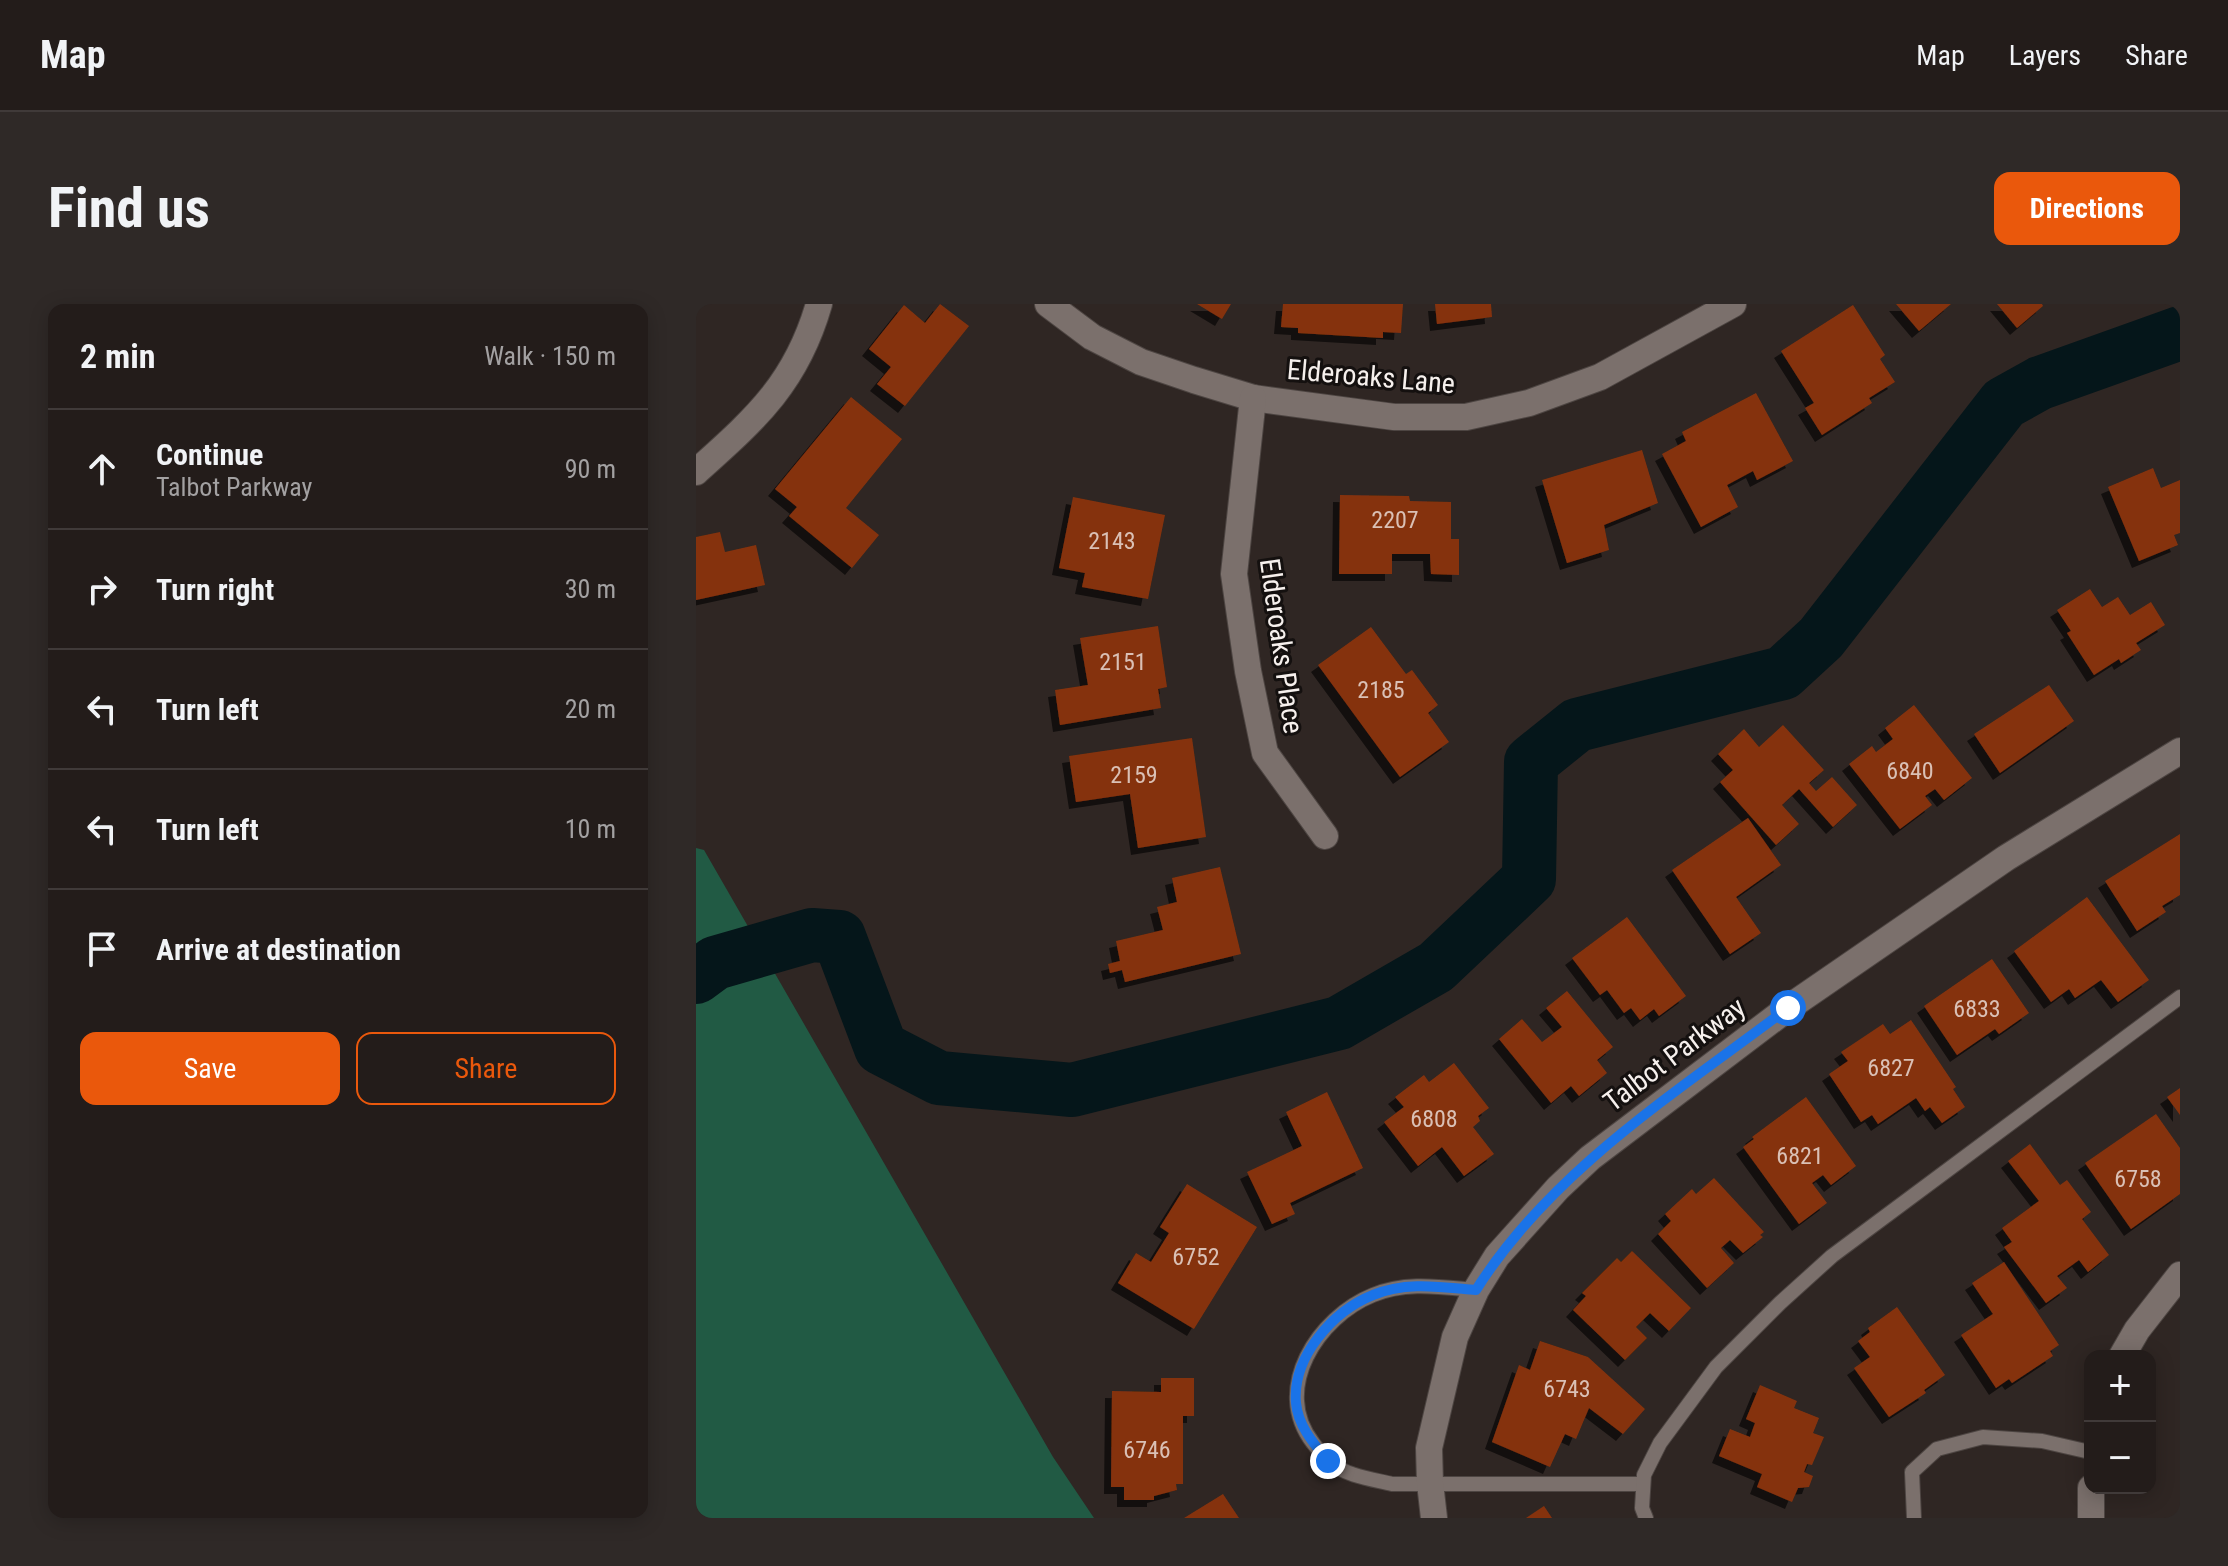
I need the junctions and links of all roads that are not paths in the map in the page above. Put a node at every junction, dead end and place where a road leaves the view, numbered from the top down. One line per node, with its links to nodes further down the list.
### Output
1 (819, 304): 5 (street)
2 (1048, 304): 4 (street, Elderoaks Lane)
3 (1733, 304): 4 (street, Elderoaks Lane)
4 (1253, 398): 7 (street, Elderoaks Place)
5 (699, 464)
6 (2180, 751): 10 (street, Talbot Parkway)
7 (1325, 836)
8 (2180, 997): 14 (lane)
9 (2180, 1275): 11 (street)
10 (1476, 1290): 13 (street, Talbot Parkway); 13 (lane)
11 (2125, 1350)
12 (2084, 1451): 18 (lane)
13 (1430, 1483): 14 (lane); 16 (street, Talbot Parkway)
14 (1643, 1484): 17 (lane)
15 (2091, 1494): 19 (street)
16 (1434, 1518)
17 (1646, 1518)
18 (1914, 1518)
19 (2091, 1518)

